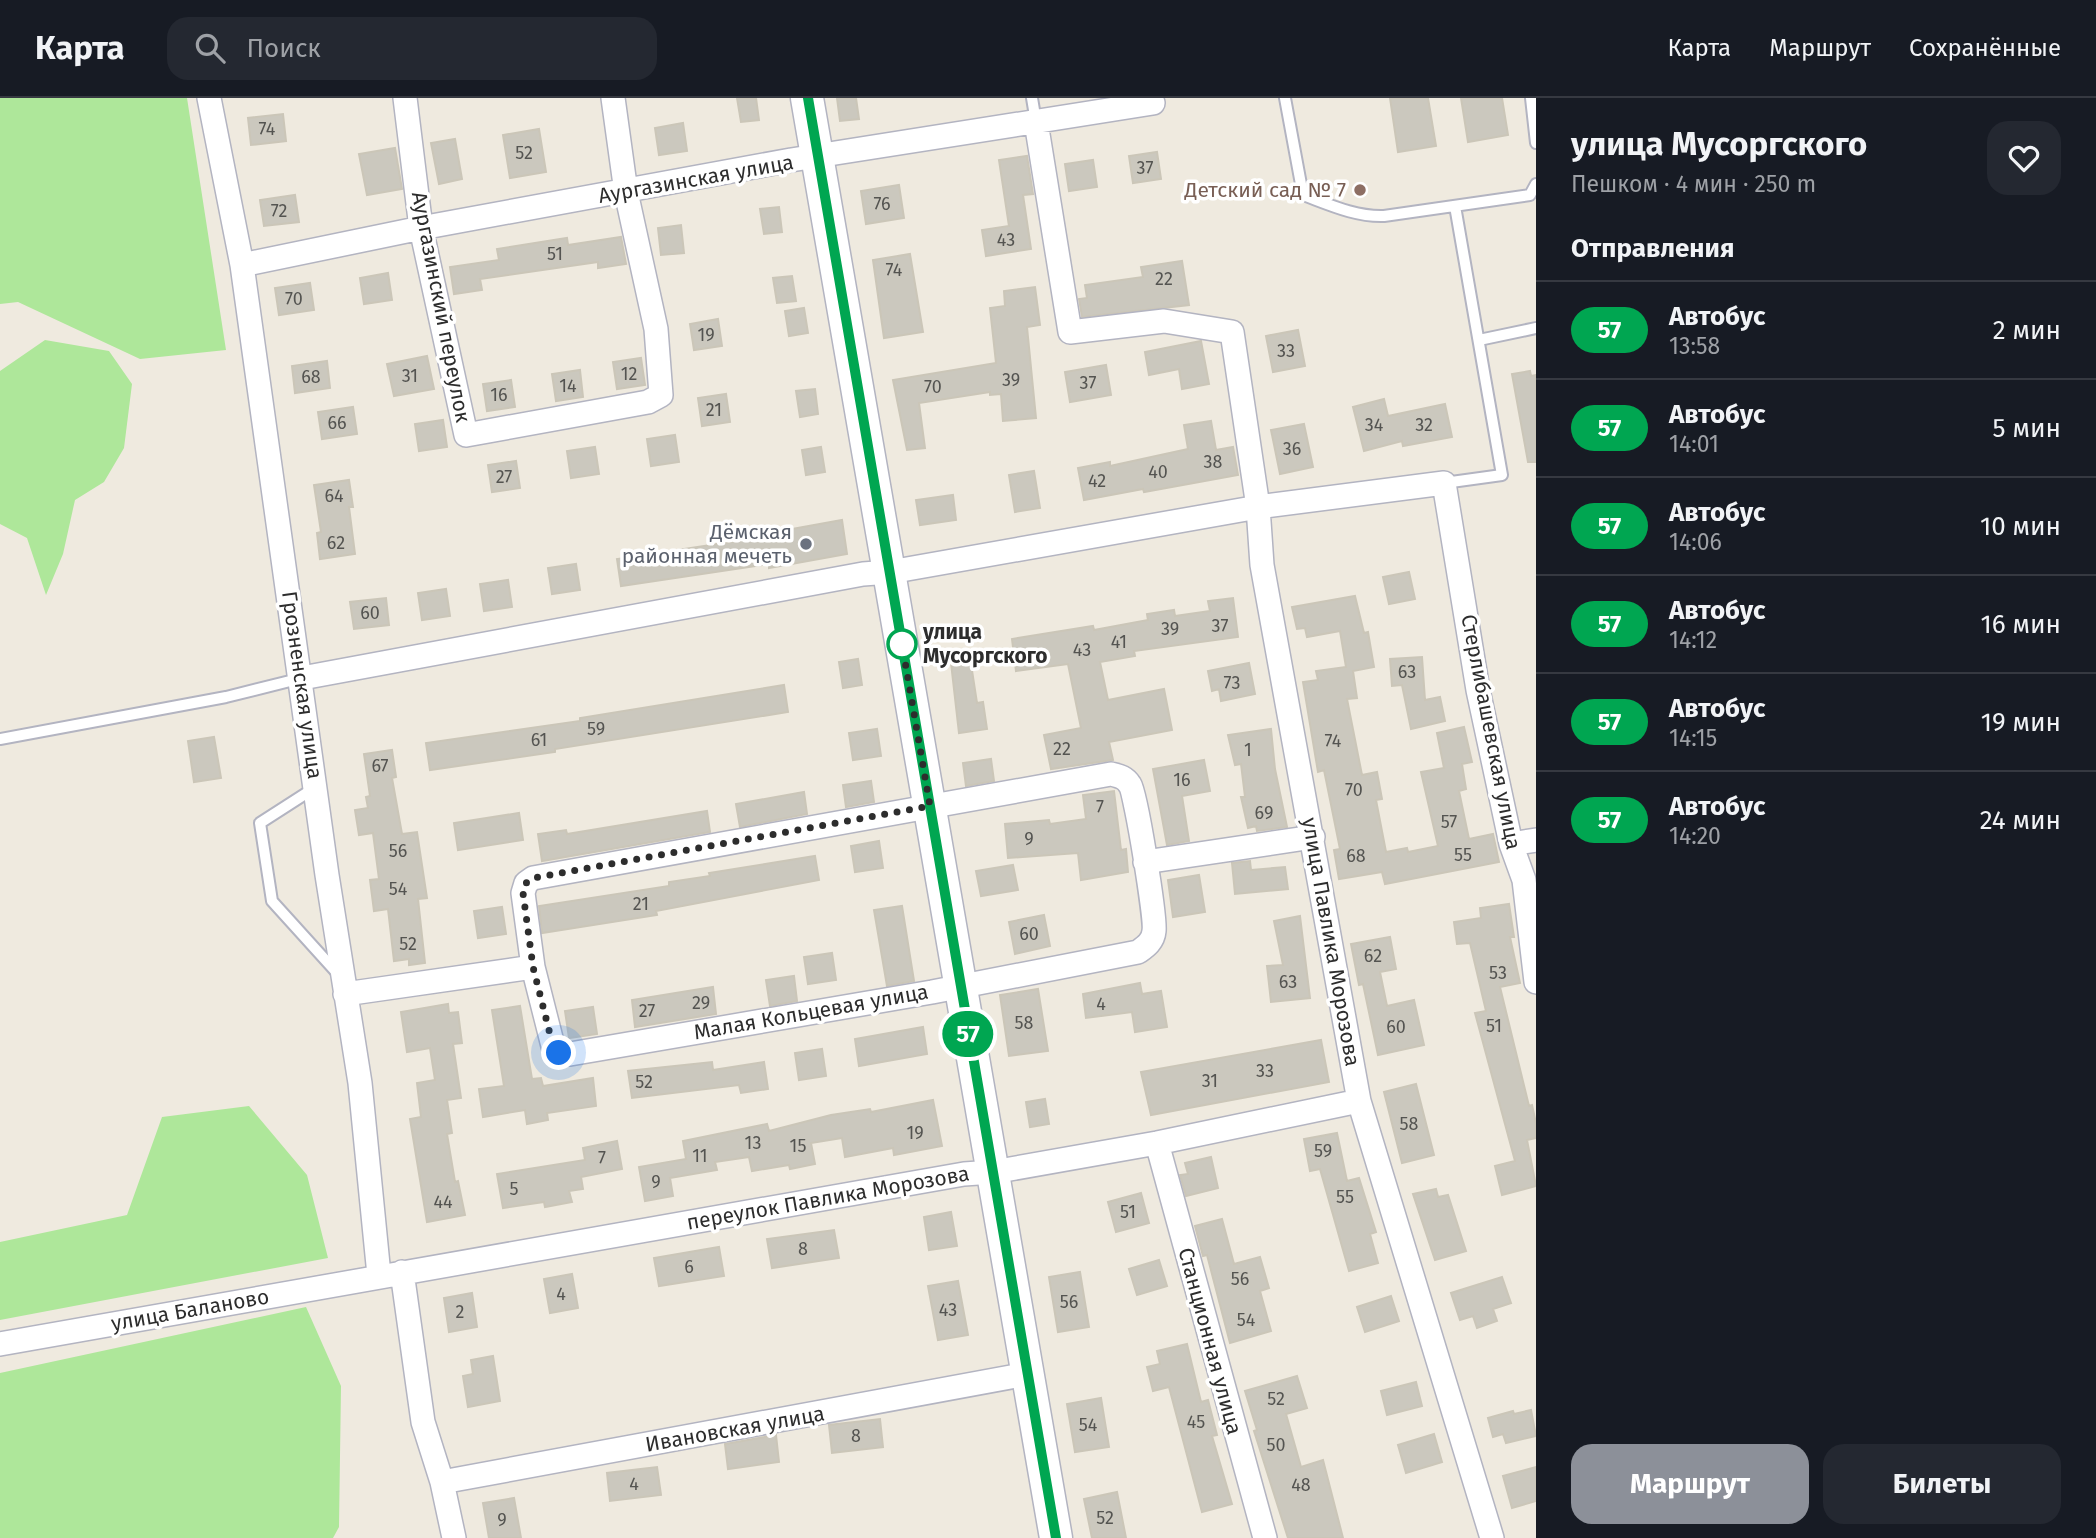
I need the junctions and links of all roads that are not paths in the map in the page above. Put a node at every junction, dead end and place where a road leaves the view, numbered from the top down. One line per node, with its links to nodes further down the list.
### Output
1 (209, 98): 16 (street, Грозненская улица)
2 (405, 98): 15 (street, Аургазинский переулок)
3 (613, 98): 13 (street, Аургазинский переулок)
4 (807, 98): 11 (main road)
5 (1032, 98): 9 (lane)
6 (1285, 98): 14 (lane)
7 (1531, 98): 10 (lane)
8 (1153, 103): 9 (street, Аургазинская улица)
9 (1036, 122): 11 (street, Аургазинская улица); 20 (street, улица Павлика Морозова)
10 (1536, 143)
11 (818, 158): 13 (street, Аургазинская улица); 21 (main road)
12 (1536, 184): 14 (lane)
13 (626, 192): 15 (street, Аургазинская улица); 15 (street, Аургазинский переулок)
14 (1455, 206): 18 (lane)
15 (421, 228): 16 (street, Аургазинская улица)
16 (242, 265): 22 (street, Грозненская улица)
17 (1536, 328): 18 (lane)
18 (1479, 340): 19 (lane)
19 (1444, 483): 20 (street); 28 (street, Стерлибашевская улица)
20 (1258, 507): 21 (street); 26 (street, улица Павлика Морозова)
21 (890, 572): 22 (street); 25 (main road)
22 (302, 678): 23 (lane); 24 (street, Грозненская улица)
23 (0, 739)
24 (316, 787): 32 (street, Грозненская улица); 32 (lane)
25 (930, 806): 29 (street, Малая Кольцевая улица); 30 (street, Малая Кольцевая улица); 33 (main road)
26 (1313, 837): 29 (street); 34 (street, улица Павлика Морозова)
27 (1536, 840): 28 (street)
28 (1511, 844): 31 (street, Стерлибашевская улица)
29 (1145, 862): 33 (street, Малая Кольцевая улица)
30 (533, 967): 32 (street); 33 (street, Малая Кольцевая улица)
31 (1536, 982)
32 (344, 986): 37 (street, Грозненская улица)
33 (960, 986): 36 (main road)
34 (1359, 1101): 35 (street, переулок Павлика Морозова); 44 (street, улица Павлика Морозова)
35 (1157, 1143): 36 (street, переулок Павлика Морозова); 43 (street, Станционная улица)
36 (993, 1172): 37 (street, переулок Павлика Морозова); 39 (main road)
37 (390, 1274): 38 (street, улица Баланово); 40 (street, Грозненская улица)
38 (0, 1344)
39 (1027, 1374): 40 (street, Ивановская улица); 42 (main road)
40 (442, 1482): 41 (street, Грозненская улица)
41 (454, 1538)
42 (1056, 1538)
43 (1265, 1538)
44 (1492, 1538)

